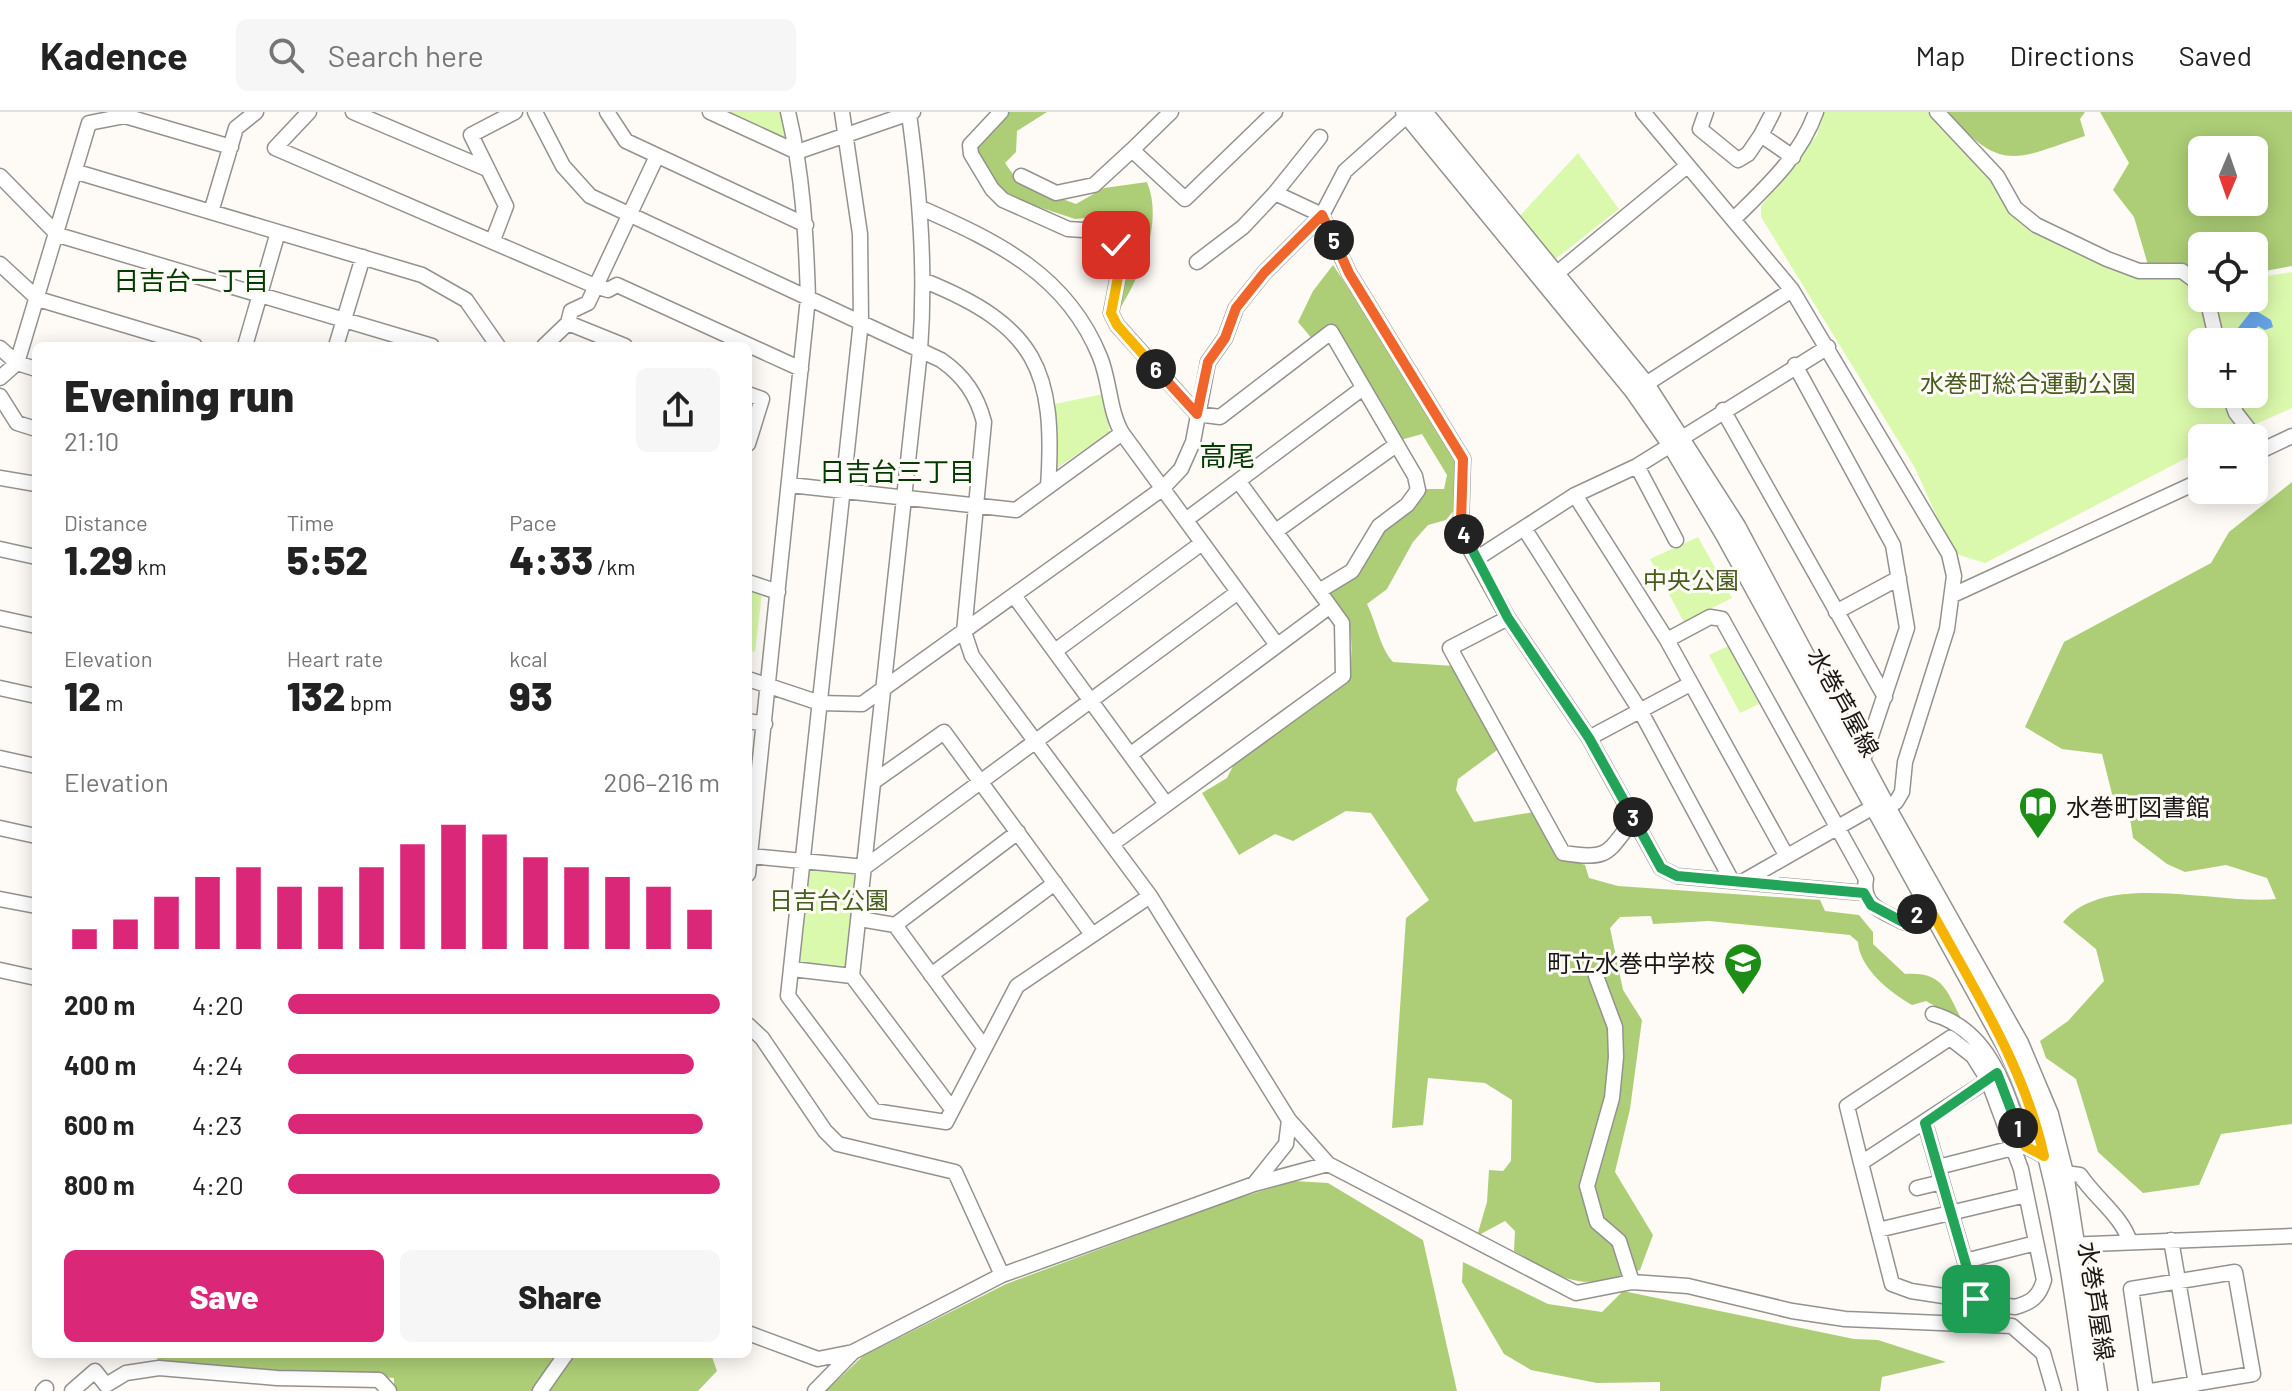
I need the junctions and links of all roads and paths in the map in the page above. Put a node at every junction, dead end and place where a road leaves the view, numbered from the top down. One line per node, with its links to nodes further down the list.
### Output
1 (256, 112): 23 (street)
2 (309, 112): 42 (street)
3 (353, 112): 29 (street)
4 (515, 112): 29 (street)
5 (535, 112): 36 (street)
6 (607, 112): 26 (street)
7 (710, 112): 25 (street)
8 (788, 112): 25 (street)
9 (842, 112): 20 (street)
10 (1001, 112): 79 (street)
11 (1275, 112): 24 (street)
12 (1643, 112): 28 (street)
13 (1706, 112): 21 (street)
14 (1773, 112): 21 (street)
15 (1816, 112): 27 (street)
16 (1937, 112): 47 (street)
17 (911, 113): 20 (street); 34 (street)
18 (1169, 113): 24 (street)
19 (1411, 113): 37 (street); 46 (main road, 水巻芦屋線); 84 (main road, 水巻芦屋線)
20 (847, 135): 25 (street); 55 (street)
21 (1761, 135): 27 (street)
22 (1320, 137): 33 (street)
23 (231, 147): 30 (street); 35 (street)
24 (1132, 150): 32 (street)
25 (797, 152): 39 (street)
26 (657, 156): 36 (street); 39 (street)
27 (1793, 157): 38 (street)
28 (1687, 166): 38 (street); 46 (street)
29 (487, 169): 42 (street)
30 (77, 172): 35 (street); 41 (street)
31 (0, 176): 41 (street)
32 (1021, 176)
33 (1275, 193): 37 (street); 44 (street)
34 (921, 208): 48 (street); 82 (street)
35 (211, 212): 40 (street)
36 (627, 214): 49 (street); 52 (street)
37 (1322, 215): 79 (street); 106 (street)
38 (1734, 219): 50 (street)
39 (806, 225): 52 (street)
40 (278, 232): 43 (street); 51 (street)
41 (58, 235): 51 (street); 53 (street)
42 (493, 240): 49 (street)
43 (363, 257): 54 (street); 61 (street)
44 (1197, 262)
45 (0, 264): 53 (street)
46 (1556, 274): 74 (main road, 水巻芦屋線)
47 (2188, 276)
48 (925, 281): 68 (street); 92 (street)
49 (595, 286): 56 (street); 64 (street)
50 (1792, 290): 66 (street); 74 (street)
51 (258, 296): 54 (street); 58 (street)
52 (808, 298): 55 (street); 72 (street)
53 (38, 299): 57 (street); 69 (street)
54 (344, 320): 59 (street); 60 (street)
55 (861, 321): 68 (street); 95 (street)
56 (568, 323): 62 (street); 63 (street)
57 (182, 342)
58 (246, 342)
59 (337, 342)
60 (418, 342)
61 (495, 342)
62 (548, 342)
63 (615, 342)
64 (742, 342)
65 (752, 347): 72 (street)
66 (1828, 347): 70 (street); 112 (street)
67 (0, 348): 69 (street)
68 (920, 351): 97 (street); 98 (street)
69 (17, 363): 71 (street); 73 (street)
70 (1795, 365): 78 (street); 107 (street)
71 (32, 368)
72 (801, 369): 91 (street)
73 (0, 378)
74 (1646, 384): 84 (main road, 水巻芦屋線)
75 (1363, 388): 79 (street); 85 (street); 89 (street)
76 (752, 395): 81 (street)
77 (0, 396): 80 (street)
78 (1723, 410): 84 (street); 115 (street)
79 (1197, 414): 94 (street)
80 (32, 428)
81 (752, 431)
82 (1122, 433): 92 (street); 94 (street)
83 (2292, 436): 86 (street)
84 (1675, 440): 87 (street); 139 (main road, 水巻芦屋線); 144 (main road, 水巻芦屋線)
85 (1396, 445): 101 (street); 109 (street)
86 (2268, 448)
87 (1637, 466): 96 (street); 102 (street)
88 (0, 478): 90 (street)
89 (1239, 482): 99 (street); 101 (street)
90 (32, 483)
91 (790, 485): 95 (street); 110 (street)
92 (1048, 487): 98 (street)
93 (2188, 487): 112 (street)
94 (1162, 489): 99 (street); 113 (street)
95 (843, 491): 97 (street); 131 (street)
96 (1575, 495): 100 (street); 120 (street)
97 (904, 497): 98 (street); 127 (street)
98 (976, 507): 119 (street)
99 (1187, 519): 103 (street)
100 (1524, 528): 106 (street); 132 (street)
101 (1276, 531): 109 (street)
102 (1676, 540)
103 (1202, 543): 111 (street); 122 (street)
104 (0, 549): 105 (street)
105 (32, 556)
106 (1476, 559): 117 (street)
107 (1899, 578): 115 (street); 129 (street)
108 (752, 583): 110 (street)
109 (1319, 591): 114 (street)
110 (778, 592): 125 (street)
111 (1238, 592): 121 (street); 130 (street)
112 (1953, 595): 144 (street)
113 (1015, 597): 119 (street); 122 (street)
114 (1329, 607): 121 (street); 143 (street)
115 (1836, 612): 129 (street)
116 (0, 618): 118 (street)
117 (1508, 618): 135 (street); 145 (street)
118 (32, 625)
119 (964, 632): 127 (street); 136 (street)
120 (1667, 640): 124 (street); 147 (street)
121 (1277, 645): 137 (street)
122 (1055, 651): 130 (street)
123 (752, 680): 125 (street)
124 (1690, 684): 132 (street); 152 (street)
125 (768, 686): 131 (street); 134 (street)
126 (0, 688): 128 (street)
127 (883, 691): 131 (street); 141 (street)
128 (32, 695)
129 (1885, 697): 139 (street)
130 (1091, 702): 136 (street); 137 (street)
131 (820, 703): 154 (street)
132 (1641, 712): 135 (street); 156 (street)
133 (752, 722): 134 (street)
134 (765, 724): 150 (street)
135 (1589, 738): 145 (street)
136 (1037, 743): 142 (street); 151 (street)
137 (1131, 754): 143 (street)
138 (0, 758): 140 (street)
139 (1863, 760): 144 (main road, 水巻芦屋線)
140 (32, 765)
141 (876, 780): 142 (street); 155 (street)
142 (982, 783): 148 (street); 155 (street)
143 (1166, 804): 151 (street)
144 (1881, 807): 147 (street); 162 (main road, 水巻芦屋線); 183 (main road, 水巻芦屋線)
145 (1634, 819): 156 (street)
146 (0, 828): 149 (street)
147 (1837, 828): 152 (street); 158 (street)
148 (1018, 832): 157 (street); 164 (street)
149 (32, 835)
150 (752, 838)
151 (1112, 844): 159 (street)
152 (1786, 855): 156 (street)
153 (752, 856): 154 (street)
154 (802, 861): 155 (street); 166 (street)
155 (865, 867): 163 (street)
156 (1737, 881): 158 (street)
157 (1055, 883): 165 (street); 168 (street)
158 (1864, 893): 162 (street)
159 (1150, 896): 165 (street); 177 (street)
160 (0, 899): 161 (street)
161 (32, 905)
162 (1929, 907): 180 (main road, 水巻芦屋線)
163 (860, 919): 164 (street); 169 (street)
164 (895, 925): 168 (street)
165 (1091, 933): 174 (street)
166 (792, 969): 169 (street); 176 (street)
167 (0, 970): 171 (street)
168 (931, 975): 174 (street)
169 (852, 976): 176 (street)
170 (1596, 976): 197 (street)
171 (32, 977)
172 (1933, 1014): 175 (street)
173 (752, 1029): 196 (street)
174 (984, 1047): 176 (street)
175 (1992, 1077): 178 (street); 179 (street); 180 (street); 181 (street)
176 (952, 1109)
177 (1289, 1120): 182 (street); 185 (street)
178 (1925, 1123): 181 (street); 184 (street)
179 (2013, 1148): 184 (street); 187 (street)
180 (2044, 1156): 183 (street); 194 (main road, 水巻芦屋線)
181 (1861, 1163): 189 (street)
182 (1328, 1164): 185 (street); 197 (street)
183 (2065, 1173): 192 (street); 194 (main road, 水巻芦屋線)
184 (1940, 1174): 186 (street); 188 (street)
185 (1254, 1184): 196 (street)
186 (1917, 1188)
187 (2026, 1195): 188 (street); 193 (street)
188 (1951, 1213): 189 (street); 195 (street)
189 (1878, 1230): 199 (street)
190 (2292, 1236): 191 (street)
191 (2171, 1240): 192 (street); 198 (street)
192 (2130, 1242): 194 (street)
193 (2036, 1243): 195 (street); 199 (street)
194 (2070, 1244): 209 (main road, 水巻芦屋線); 210 (main road, 水巻芦屋線)
195 (1965, 1261): 199 (street)
196 (1002, 1275): 201 (street)
197 (1632, 1282): 208 (street)
198 (2178, 1282): 203 (street); 203 (street); 211 (street)
199 (1976, 1299)
200 (752, 1334): 201 (street)
201 (853, 1352): 207 (street)
202 (563, 1358): 206 (street)
203 (2196, 1384): 211 (street)
204 (72, 1391): 205 (street)
205 (389, 1391)
206 (540, 1391)
207 (815, 1391)
208 (2054, 1391)
209 (2087, 1391)
210 (2099, 1391)
211 (2148, 1391)

